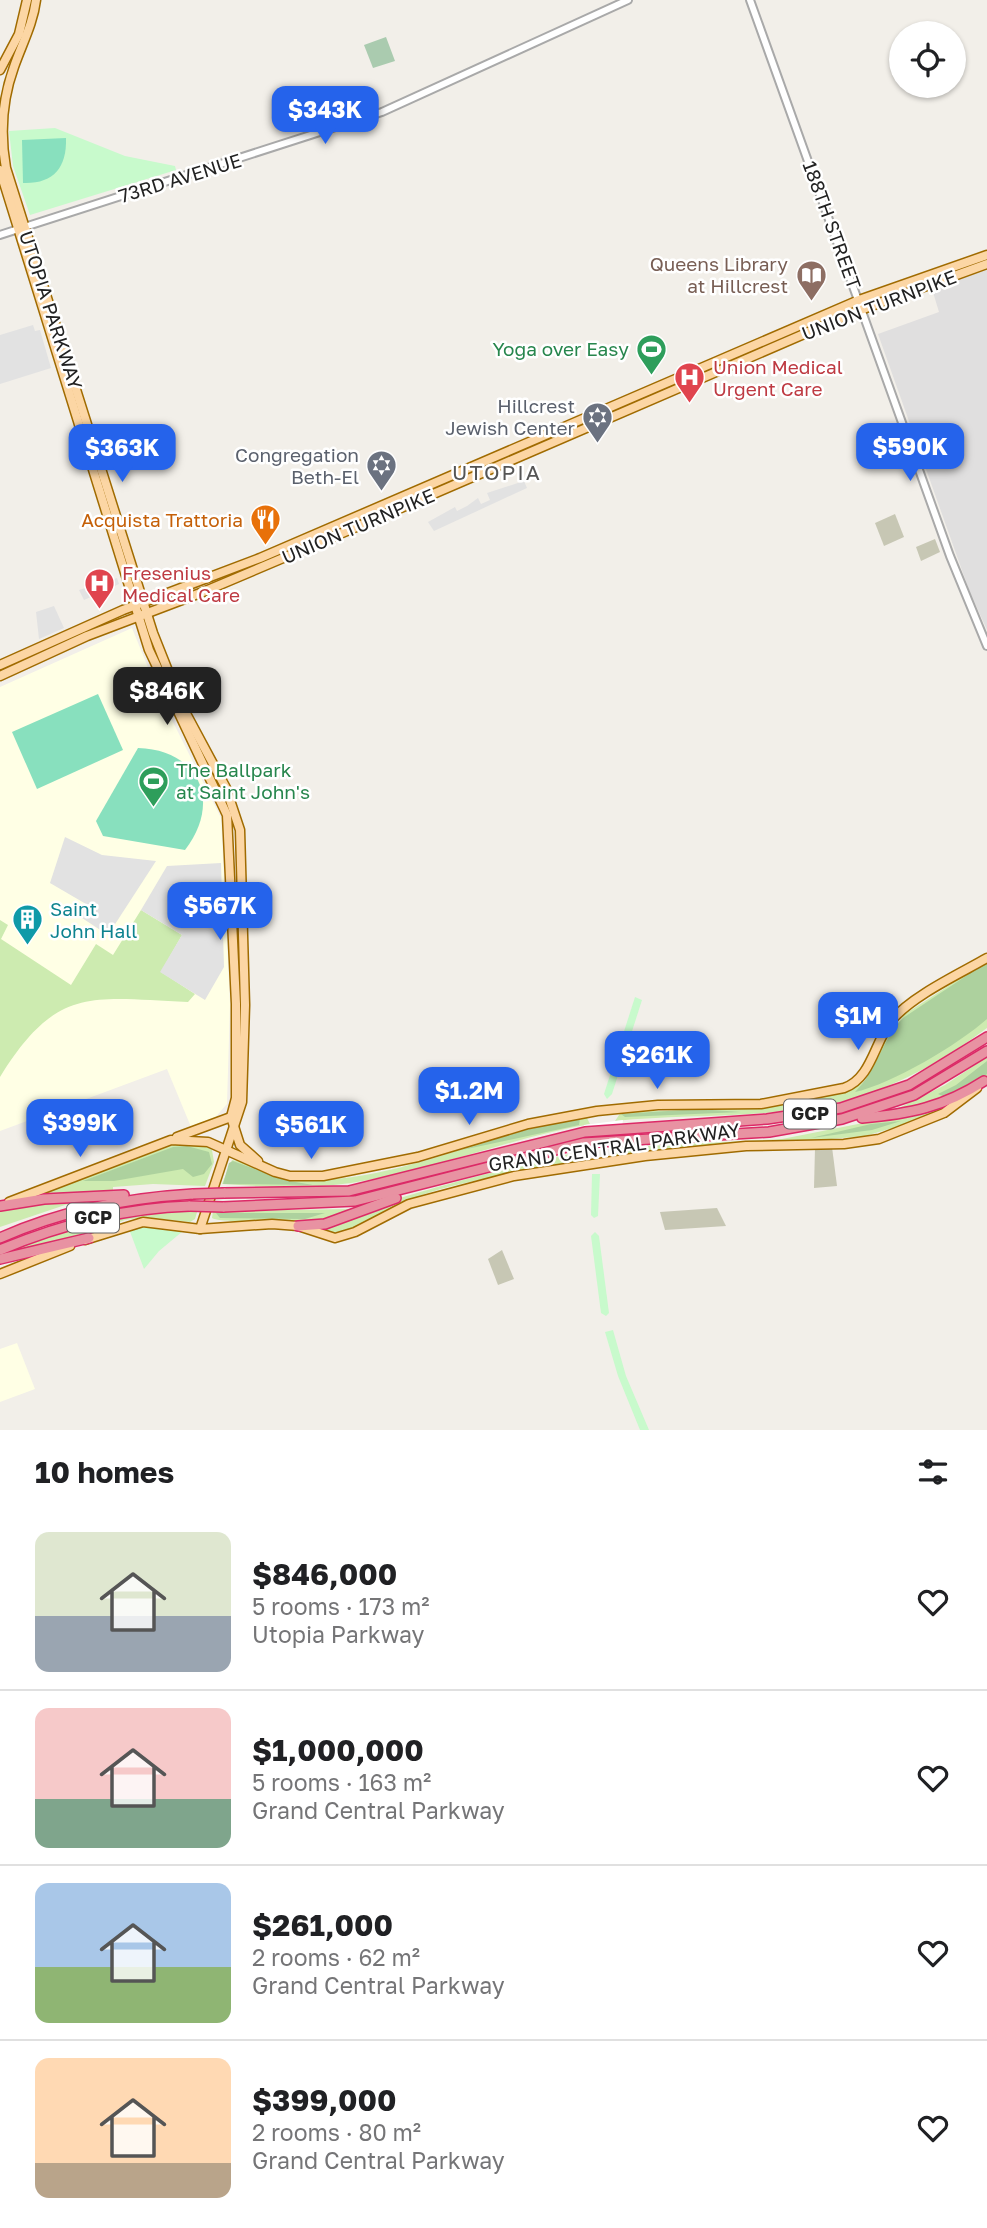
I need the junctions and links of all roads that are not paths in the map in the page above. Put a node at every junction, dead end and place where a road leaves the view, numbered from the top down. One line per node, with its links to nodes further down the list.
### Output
1 (27, 0): 5 (main road)
2 (36, 0): 7 (main road, UTOPIA PARKWAY)
3 (628, 0): 9 (street, 73RD AVENUE)
4 (750, 0): 13 (street, 188TH STREET)
5 (4, 55): 6 (main road)
6 (0, 70)
7 (1, 122): 9 (main road, UTOPIA PARKWAY)
8 (0, 170): 9 (main road, UTOPIA PARKWAY)
9 (20, 229): 10 (street, 73RD AVENUE); 14 (main road, UTOPIA PARKWAY)
10 (0, 235)
11 (987, 254): 13 (main road, UNION TURNPIKE)
12 (987, 264): 13 (main road, UNION TURNPIKE)
13 (861, 304): 14 (main road, UNION TURNPIKE); 15 (main road, UNION TURNPIKE); 16 (street, 188TH STREET)
14 (140, 605): 15 (main road, UTOPIA PARKWAY); 17 (main road, UNION TURNPIKE)
15 (143, 616): 18 (main road, UNION TURNPIKE); 23 (main road, UTOPIA PARKWAY); 25 (main road, UTOPIA PARKWAY)
16 (987, 646)
17 (0, 665)
18 (0, 676)
19 (987, 958): 29 (main road, GRAND CENTRAL PARKWAY)
20 (987, 1037): 30 (highway, GRAND CENTRAL PARKWAY / GCP, bridge)
21 (987, 1051): 24 (highway, GRAND CENTRAL PARKWAY / GCP)
22 (986, 1080): 24 (highway); 32 (main road, GRAND CENTRAL PARKWAY)
23 (231, 1117): 25 (main road, UTOPIA PARKWAY); 26 (main road)
24 (842, 1119): 28 (highway, GRAND CENTRAL PARKWAY / GCP)
25 (232, 1128): 27 (main road, UTOPIA PARKWAY); 29 (main road)
26 (171, 1140): 27 (main road, GRAND CENTRAL PARKWAY); 31 (main road, GRAND CENTRAL PARKWAY)
27 (225, 1150): 29 (main road, GRAND CENTRAL PARKWAY); 33 (main road, UTOPIA PARKWAY)
28 (491, 1166): 32 (highway); 36 (highway, GRAND CENTRAL PARKWAY / GCP, bridge)
29 (275, 1172)
30 (153, 1196): 31 (highway); 34 (highway, GRAND CENTRAL PARKWAY / GCP)
31 (0, 1206)
32 (298, 1226): 33 (main road, GRAND CENTRAL PARKWAY)
33 (200, 1229): 35 (main road, GRAND CENTRAL PARKWAY)
34 (0, 1238)
35 (89, 1238): 37 (highway); 38 (main road, GRAND CENTRAL PARKWAY)
36 (0, 1250)
37 (0, 1259)
38 (0, 1274)

